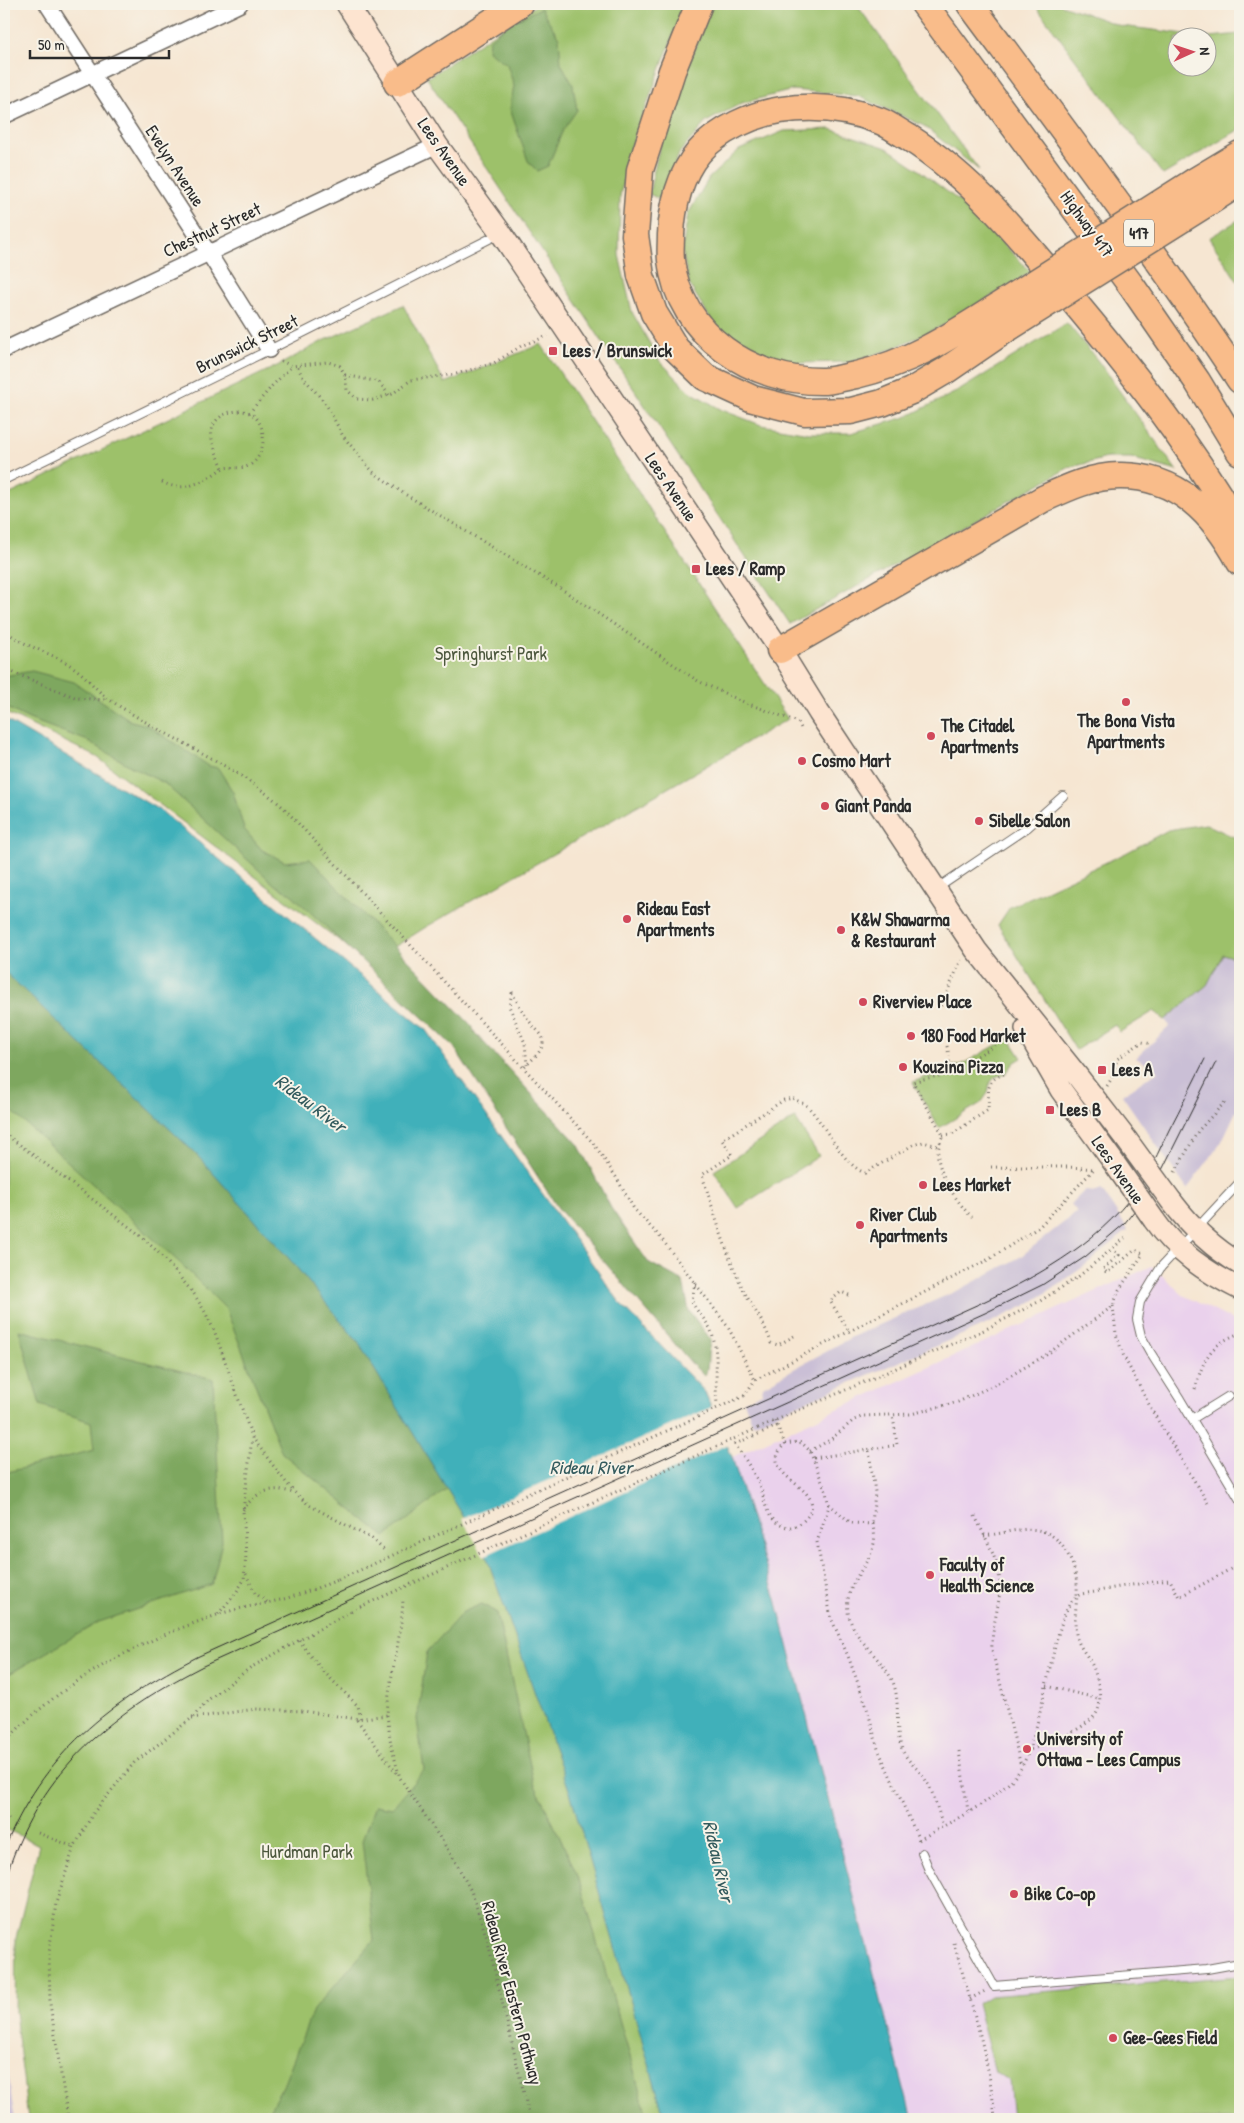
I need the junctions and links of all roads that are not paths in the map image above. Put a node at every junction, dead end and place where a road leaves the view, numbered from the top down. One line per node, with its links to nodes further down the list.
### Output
1 (47, 4): 8 (street, Evelyn Avenue)
2 (240, 4): 8 (street)
3 (347, 4): 9 (main road, Lees Avenue)
4 (518, 4): 9 (highway)
5 (699, 4): 17 (highway)
6 (924, 4): 21 (highway, Highway 417 / 417)
7 (970, 4): 20 (highway, 417)
8 (91, 73): 10 (street); 16 (street, Evelyn Avenue)
9 (397, 83): 11 (main road, Lees Avenue)
10 (4, 116)
11 (437, 145): 15 (main road, Lees Avenue); 16 (street, Chestnut Street)
12 (1240, 154): 14 (highway)
13 (1240, 182): 14 (highway)
14 (1202, 192): 17 (highway, bridge)
15 (501, 233): 19 (lane, Brunswick Street); 25 (main road, Lees Avenue)
16 (208, 252): 18 (street, Chestnut Street); 19 (street, Evelyn Avenue)
17 (998, 320): 23 (highway)
18 (4, 350)
19 (269, 350): 22 (lane, Brunswick Street)
20 (1240, 380)
21 (1240, 452)
22 (4, 480)
23 (1240, 531)
24 (1240, 562): 25 (highway)
25 (780, 650): 27 (main road, Lees Avenue)
26 (1063, 796): 27 (lane)
27 (936, 889): 28 (main road, Lees Avenue)
28 (993, 972): 30 (main road, Lees Avenue, bridge); 31 (main road, Lees Avenue, bridge)
29 (1240, 1182): 30 (lane)
30 (1195, 1230): 31 (lane); 32 (main road, Lees Avenue)
31 (1178, 1248): 33 (main road, Lees Avenue); 35 (lane)
32 (1240, 1264)
33 (1240, 1289)
34 (1229, 1396): 35 (lane)
35 (1192, 1419): 36 (lane)
36 (1240, 1500)
37 (922, 1853): 38 (lane)
38 (1240, 1963)

